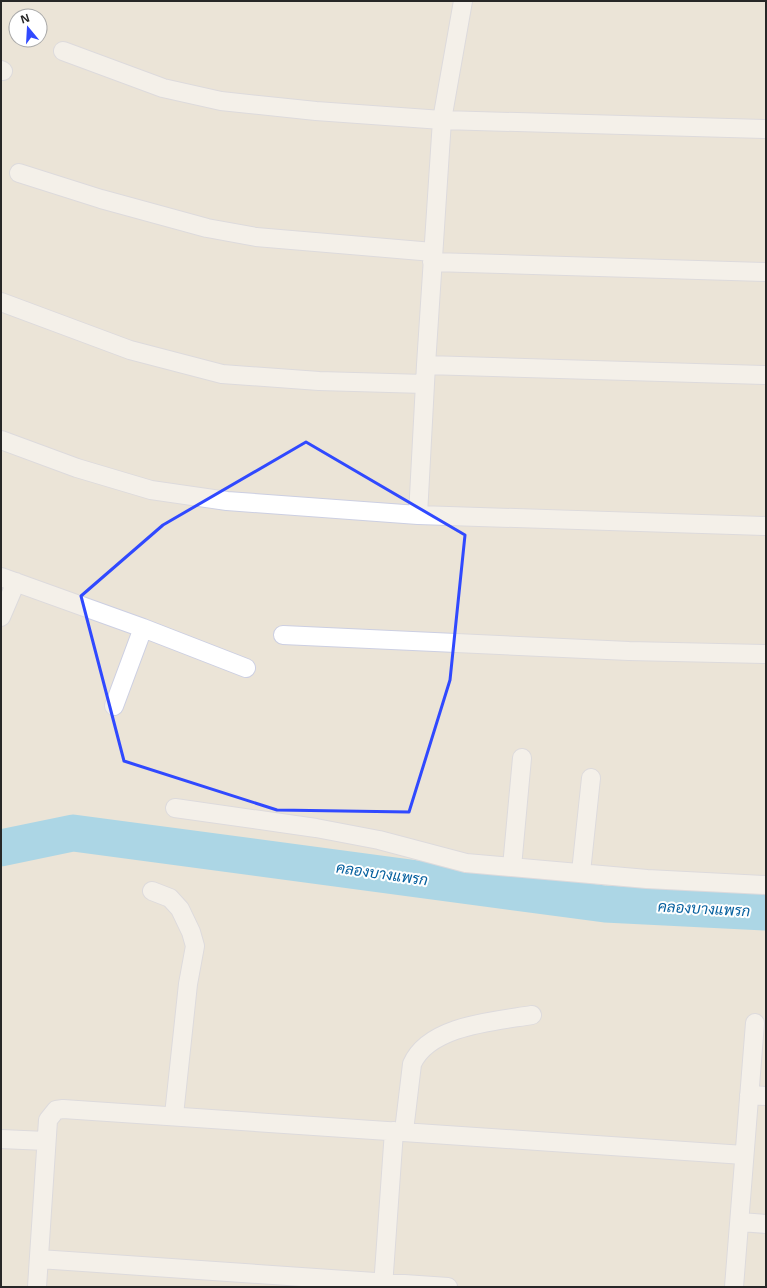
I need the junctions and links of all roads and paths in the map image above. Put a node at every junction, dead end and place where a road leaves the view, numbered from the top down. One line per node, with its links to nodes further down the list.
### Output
1 (463, 1): 3 (street)
2 (63, 51): 3 (street)
3 (442, 120): 4 (street); 6 (street)
4 (766, 129)
5 (19, 173): 6 (street)
6 (432, 257): 7 (street); 9 (street)
7 (766, 272)
8 (1, 302): 11 (street)
9 (426, 365): 10 (street); 11 (street)
10 (766, 375)
11 (425, 384): 13 (street)
12 (1, 440): 13 (street)
13 (418, 515): 14 (street)
14 (766, 526)
15 (8, 580): 16 (street); 17 (street)
16 (1, 618)
17 (143, 628): 20 (street); 21 (street)
18 (283, 635): 19 (street)
19 (766, 654)
20 (246, 668)
21 (114, 706)
22 (522, 758): 25 (street)
23 (591, 778): 26 (street)
24 (175, 808): 25 (street)
25 (512, 867): 26 (street)
26 (581, 872): 27 (street)
27 (766, 885)
28 (152, 891): 32 (street)
29 (532, 1015): 33 (street)
30 (755, 1023): 31 (street)
31 (757, 1096): 36 (street)
32 (174, 1115): 33 (street); 35 (street)
33 (399, 1131): 36 (street); 40 (street)
34 (1, 1139): 35 (street)
35 (46, 1140): 39 (street)
36 (744, 1155): 37 (street)
37 (740, 1222): 38 (street); 43 (street)
38 (766, 1224)
39 (39, 1260): 40 (street); 41 (street)
40 (384, 1285): 42 (street)
41 (37, 1287)
42 (448, 1287)
43 (734, 1287)

